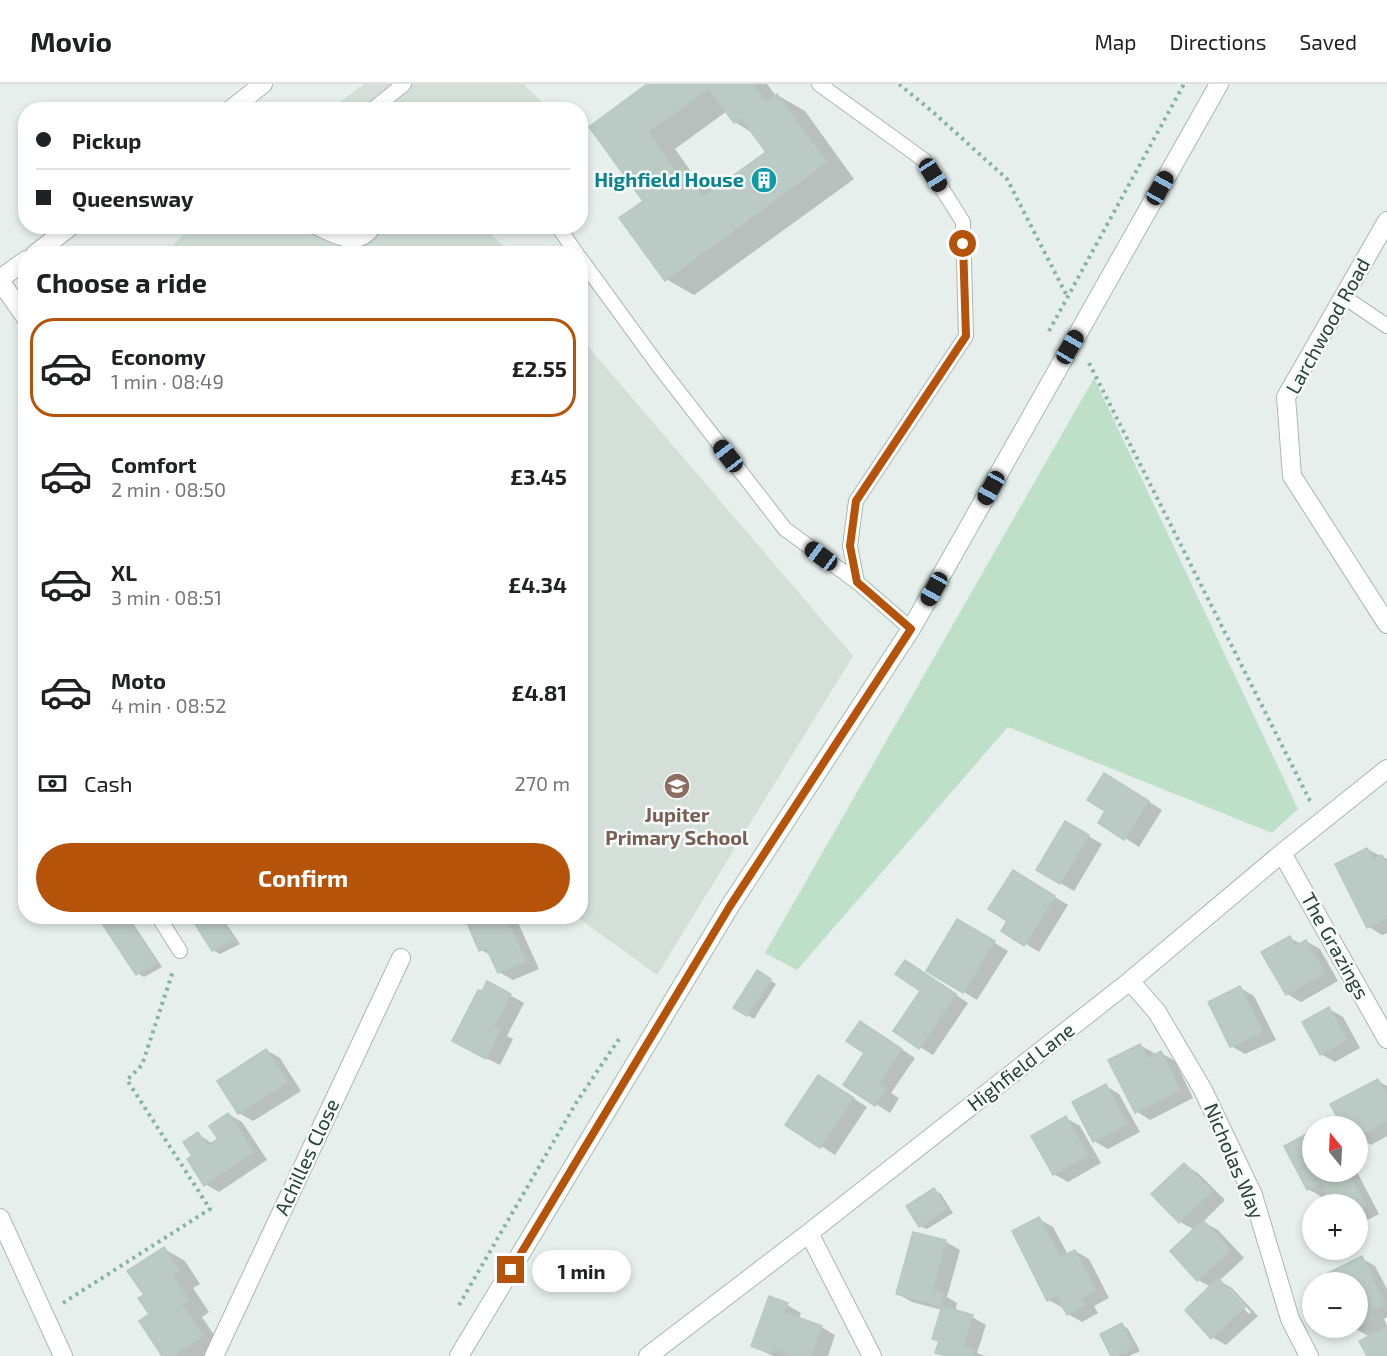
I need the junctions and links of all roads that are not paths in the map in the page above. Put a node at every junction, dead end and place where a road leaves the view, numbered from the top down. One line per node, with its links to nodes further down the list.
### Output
1 (263, 84): 5 (street)
2 (404, 84): 6 (lane)
3 (819, 84): 18 (lane)
4 (1219, 84): 20 (street)
5 (244, 102)
6 (382, 102)
7 (1387, 222): 15 (street, Larchwood Road)
8 (61, 234): 11 (street)
9 (331, 234): 10 (lane)
10 (370, 234)
11 (45, 246)
12 (18, 266): 14 (street)
13 (588, 269): 18 (lane)
14 (0, 280): 16 (street)
15 (1344, 297): 17 (lane); 19 (street, Larchwood Road)
16 (18, 306)
17 (1387, 326)
18 (857, 582): 20 (lane)
19 (1387, 624)
20 (911, 629): 30 (street)
21 (1387, 769): 22 (street, Highfield Lane)
22 (1282, 853): 26 (street, Highfield Lane); 27 (street, The Grazings)
23 (163, 924): 24 (lane)
24 (180, 951)
25 (401, 958): 32 (street, Achilles Close)
26 (1130, 981): 29 (street, Highfield Lane); 35 (street, Nicholas Way)
27 (1387, 1039)
28 (0, 1218): 31 (street)
29 (810, 1233): 33 (street, Highfield Lane); 34 (street)
30 (465, 1354)
31 (63, 1356)
32 (214, 1356)
33 (648, 1356)
34 (872, 1356)
35 (1309, 1356)

